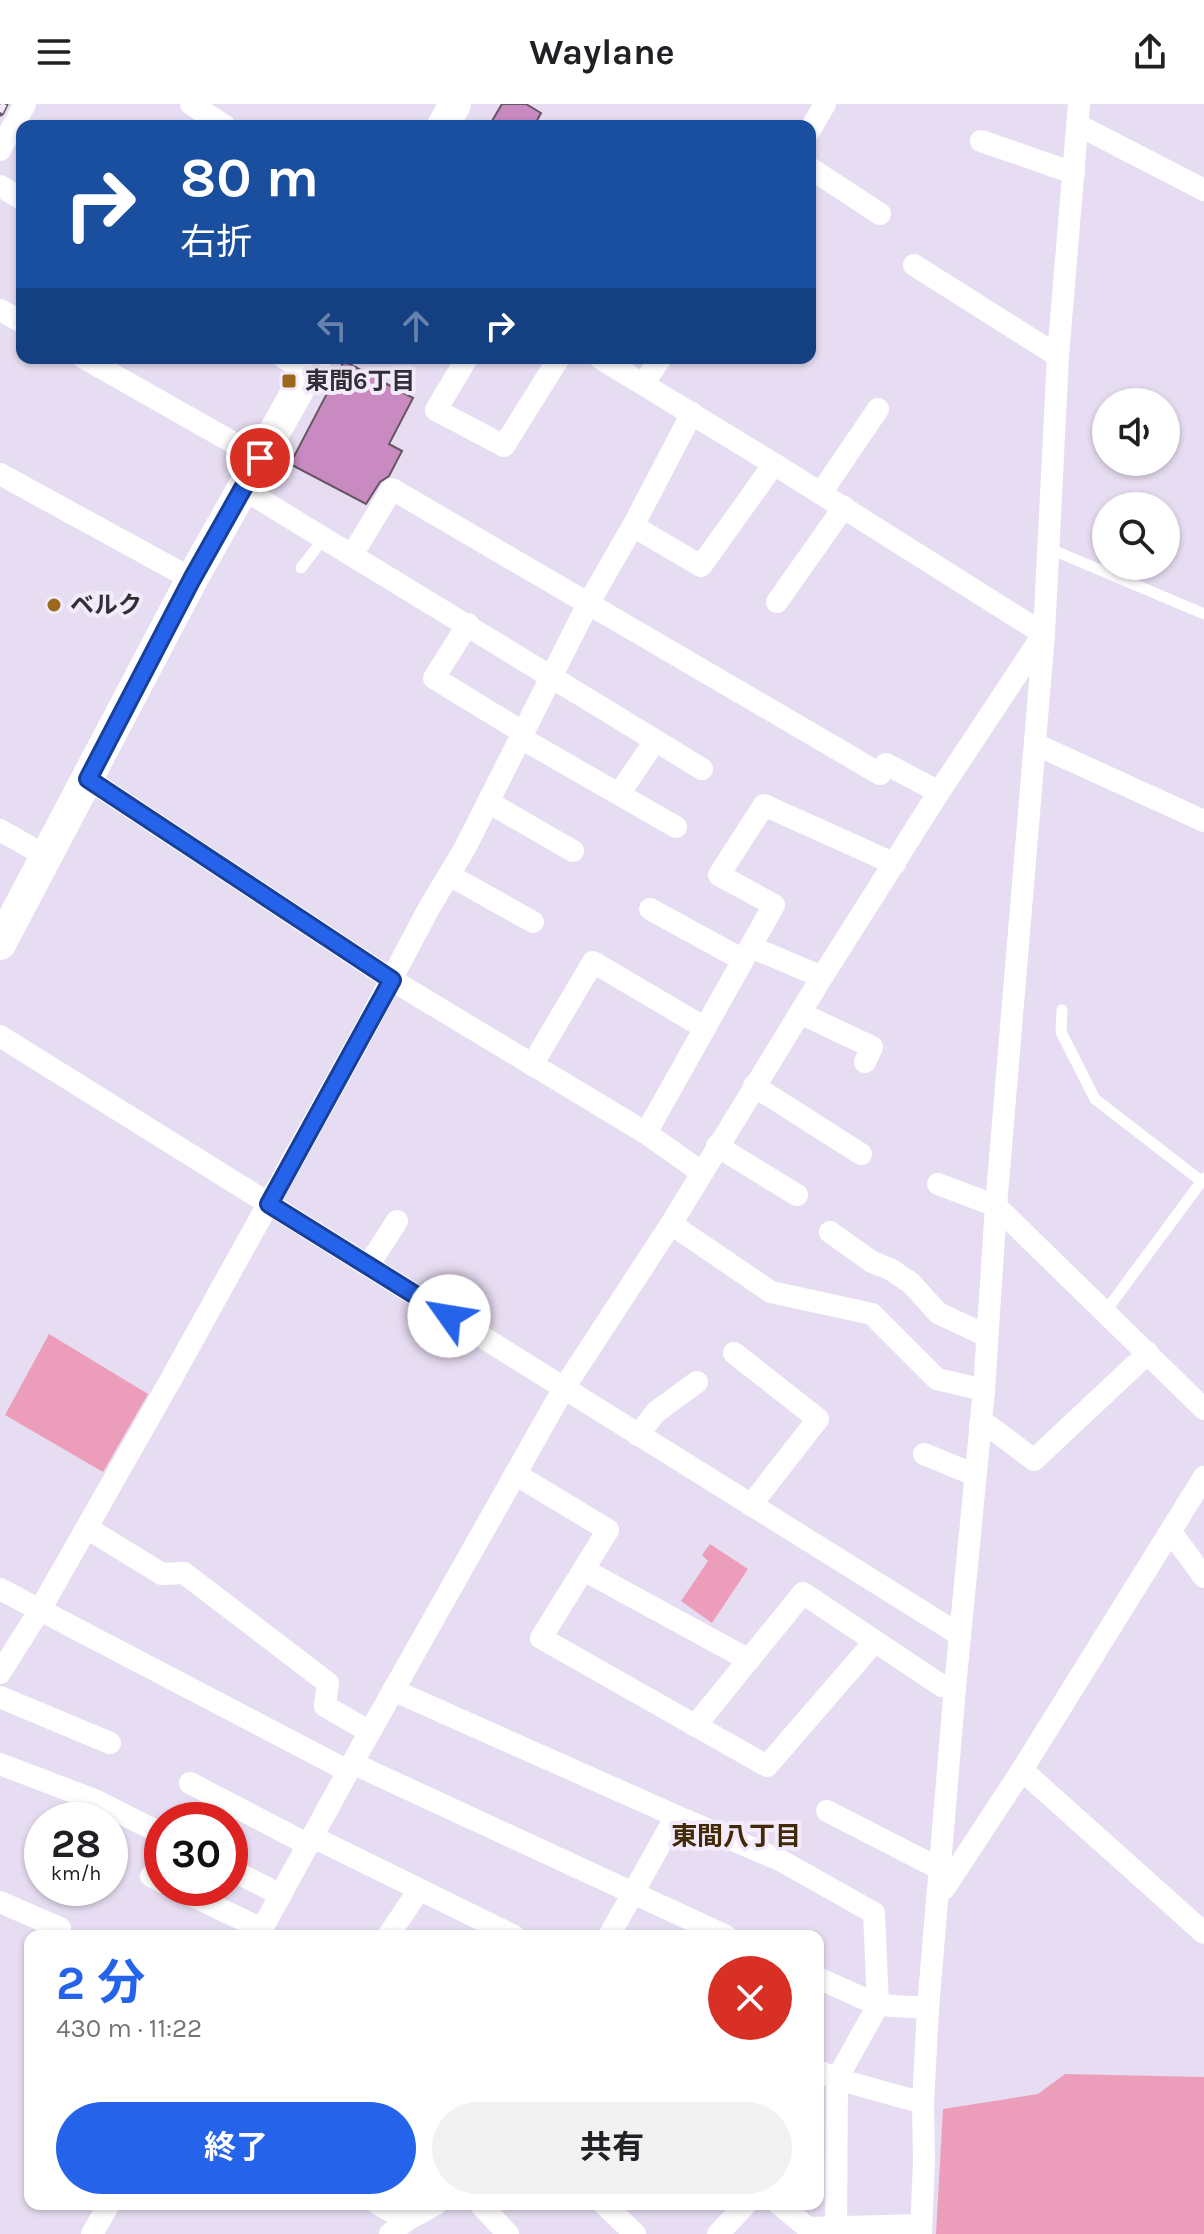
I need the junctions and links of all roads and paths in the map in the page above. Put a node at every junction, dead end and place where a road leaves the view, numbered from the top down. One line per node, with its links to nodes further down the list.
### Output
1 (191, 104): 3 (street)
2 (1079, 114): 8 (street); 9 (street)
3 (216, 120)
4 (16, 121): 6 (street)
5 (981, 141): 8 (street)
6 (0, 150)
7 (816, 172): 10 (street)
8 (1074, 173): 12 (street)
9 (1204, 190)
10 (880, 214)
11 (914, 265): 12 (street)
12 (1058, 356): 30 (street)
13 (94, 364): 23 (street)
14 (302, 364): 23 (main road)
15 (463, 364): 16 (street)
16 (555, 364)
17 (610, 364): 19 (street)
18 (657, 364): 19 (street)
19 (643, 384): 21 (street)
20 (878, 409): 26 (street)
21 (692, 413): 22 (street); 28 (street)
22 (774, 464): 26 (street); 28 (street)
23 (272, 466): 25 (main road)
24 (0, 474): 33 (street)
25 (243, 489): 29 (street); 33 (main road)
26 (821, 493): 27 (street)
27 (844, 507): 34 (street); 38 (street)
28 (633, 526): 35 (street)
29 (324, 538): 31 (street); 32 (lane)
30 (1048, 548): 36 (lane); 38 (street)
31 (352, 555): 35 (street); 37 (street)
32 (301, 568)
33 (192, 579): 44 (main road)
34 (777, 602)
35 (588, 604): 39 (street); 45 (street)
36 (1204, 614)
37 (468, 624): 39 (street); 40 (street)
38 (1044, 634): 42 (street); 45 (street)
39 (553, 676): 40 (street); 41 (street)
40 (523, 736): 46 (street); 47 (street)
41 (655, 741): 43 (street); 46 (street)
42 (1035, 744): 48 (street); 76 (street)
43 (702, 769)
44 (88, 779): 52 (main road); 60 (street)
45 (939, 792): 53 (street)
46 (619, 794): 49 (street)
47 (488, 802): 51 (street); 54 (street)
48 (1204, 821)
49 (676, 827)
50 (0, 830): 52 (street)
51 (573, 851)
52 (46, 856): 57 (main road)
53 (895, 864): 58 (street); 59 (street)
54 (449, 875): 56 (street); 60 (street)
55 (650, 909): 58 (street)
56 (533, 922)
57 (0, 944)
58 (747, 953): 59 (street); 63 (street)
59 (822, 977): 62 (street)
60 (392, 980): 66 (street); 75 (street)
61 (1062, 1010): 72 (lane)
62 (800, 1013): 65 (street); 67 (street)
63 (705, 1028): 66 (street); 68 (street)
64 (0, 1036): 75 (street)
65 (865, 1062)
66 (532, 1065): 68 (street)
67 (754, 1086): 69 (street); 70 (street)
68 (646, 1133): 71 (street)
69 (717, 1146): 71 (street); 74 (street)
70 (861, 1154)
71 (701, 1172): 78 (street)
72 (1203, 1179): 81 (lane)
73 (938, 1184): 76 (street)
74 (797, 1195)
75 (269, 1204): 80 (street); 96 (street)
76 (996, 1206): 81 (street); 82 (street)
77 (397, 1221): 80 (street)
78 (671, 1224): 86 (street); 87 (street)
79 (830, 1232): 82 (street)
80 (368, 1266): 86 (street)
81 (1105, 1312): 84 (street)
82 (987, 1336): 87 (street)
83 (734, 1353): 95 (street)
84 (1148, 1353): 88 (street); 89 (street)
85 (697, 1382): 90 (street)
86 (564, 1388): 90 (street); 92 (street)
87 (984, 1390): 89 (street)
88 (1204, 1409)
89 (980, 1424): 93 (street)
90 (638, 1435): 95 (street)
91 (924, 1454): 93 (street)
92 (515, 1474): 98 (street); 107 (street)
93 (975, 1475): 102 (street)
94 (1204, 1477): 97 (street)
95 (751, 1505): 102 (street)
96 (87, 1528): 101 (street); 110 (street)
97 (1171, 1532): 99 (street); 114 (street)
98 (584, 1570): 104 (street); 109 (street)
99 (1204, 1577)
100 (0, 1589): 101 (street)
101 (41, 1608): 105 (street); 113 (street)
102 (960, 1635): 106 (street)
103 (875, 1641): 104 (street); 106 (street); 109 (street)
104 (749, 1660): 109 (street)
105 (0, 1673)
106 (955, 1687): 120 (street)
107 (393, 1690): 110 (street); 117 (street)
108 (0, 1697): 111 (street)
109 (695, 1726)
110 (370, 1732): 113 (street)
111 (110, 1743)
112 (0, 1764): 118 (street)
113 (350, 1767): 119 (street); 124 (street)
114 (1022, 1770): 123 (street); 135 (street)
115 (190, 1783): 119 (street)
116 (827, 1811): 120 (street)
117 (676, 1816): 124 (street); 137 (street)
118 (144, 1825)
119 (311, 1841): 122 (street); 125 (street)
120 (940, 1869): 123 (street)
121 (248, 1878): 125 (street)
122 (419, 1890): 131 (street); 132 (street)
123 (938, 1892): 138 (street)
124 (633, 1893): 133 (street); 134 (street)
125 (281, 1895): 130 (street)
126 (0, 1902): 128 (street)
127 (210, 1906): 129 (street)
128 (59, 1930)
129 (256, 1930)
130 (261, 1930)
131 (392, 1930)
132 (481, 1930)
133 (612, 1930)
134 (713, 1930)
135 (1204, 1933)
136 (824, 1981): 137 (street)
137 (878, 2005): 138 (street); 139 (street)
138 (928, 2008): 140 (street)
139 (828, 2075): 140 (street); 150 (street)
140 (923, 2103): 149 (street)
141 (106, 2210): 151 (street)
142 (383, 2210): 148 (street)
143 (426, 2210): 148 (street)
144 (486, 2210): 152 (street)
145 (610, 2210): 153 (street)
146 (740, 2210): 154 (street)
147 (786, 2210): 150 (street)
148 (398, 2227)
149 (921, 2230): 150 (street)
150 (836, 2231)
151 (92, 2234)
152 (508, 2234)
153 (635, 2234)
154 (718, 2234)

